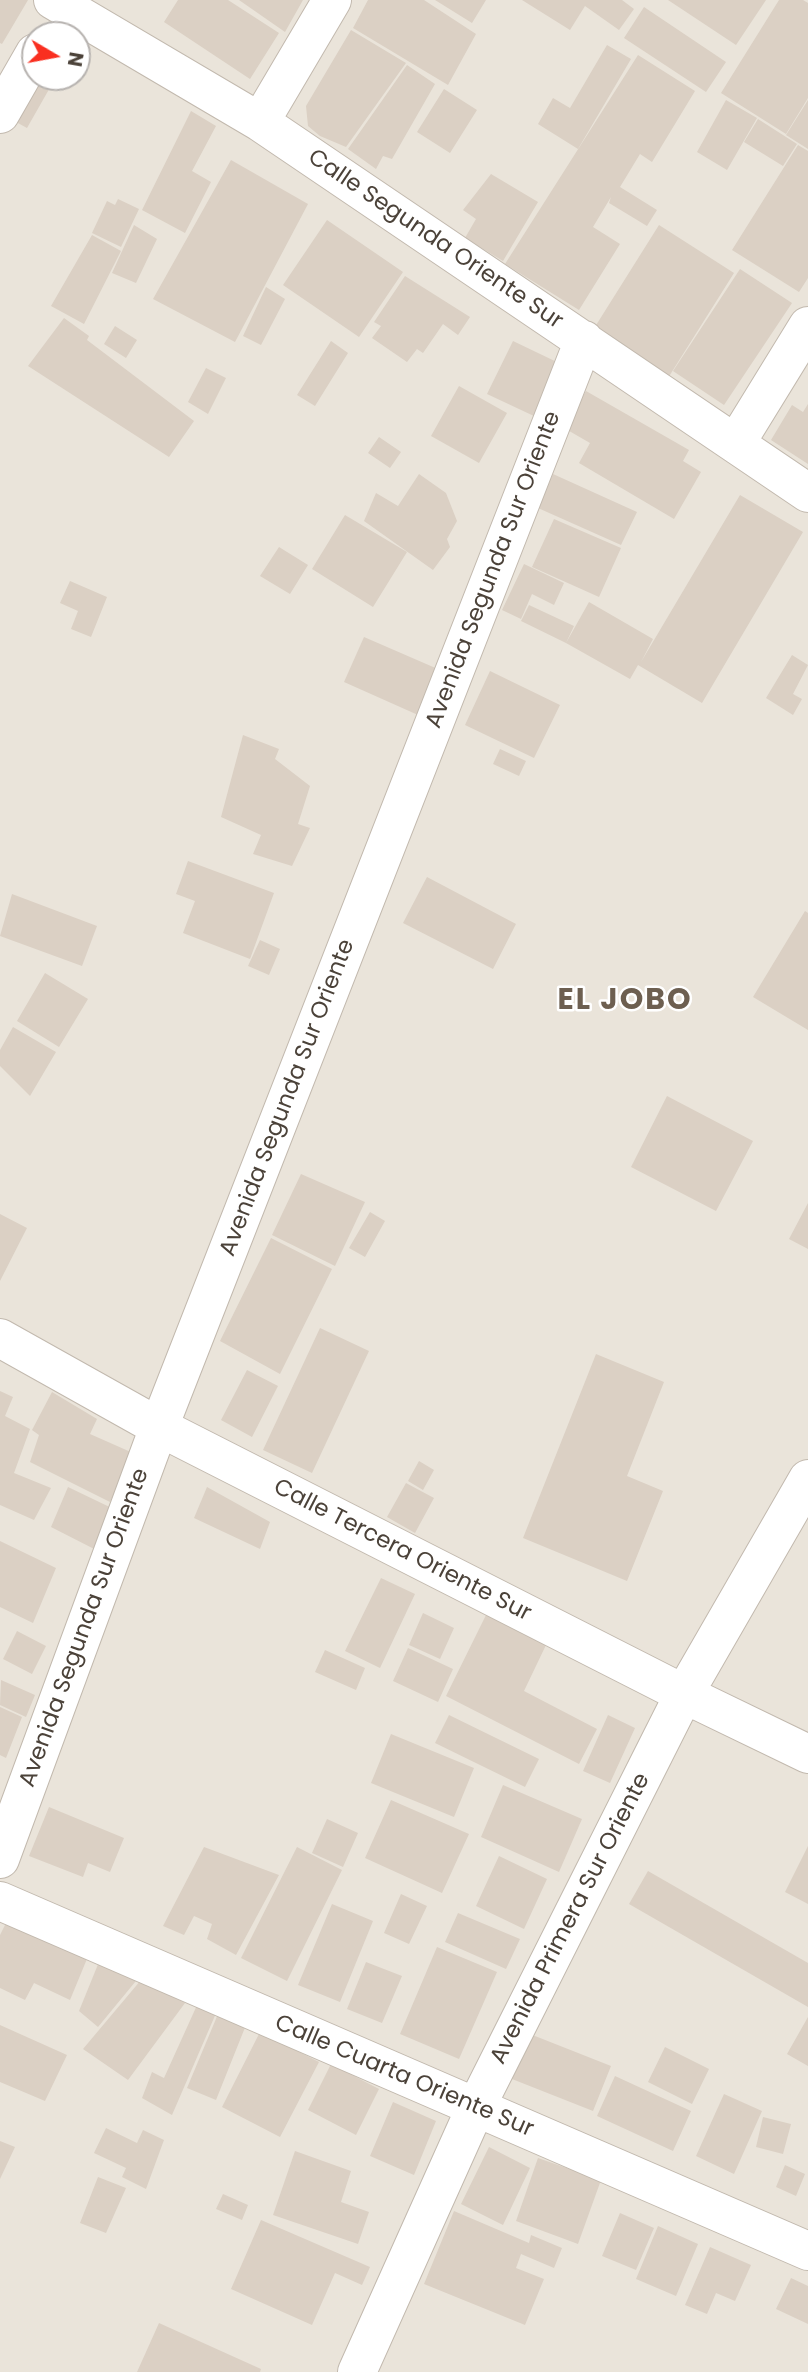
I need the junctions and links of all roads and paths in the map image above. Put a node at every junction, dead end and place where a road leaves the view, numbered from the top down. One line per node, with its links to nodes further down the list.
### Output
1 (332, 0): 5 (street)
2 (53, 14): 5 (street, Calle Segunda Oriente Sur)
3 (21, 77): 4 (street)
4 (0, 114)
5 (260, 122): 7 (street, Calle Segunda Oriente Sur)
6 (808, 326): 8 (street)
7 (584, 340): 8 (street, Calle Segunda Oriente Sur); 11 (street, Avenida Segunda Sur Oriente)
8 (736, 443): 9 (street, Calle Segunda Oriente Sur)
9 (808, 493)
10 (0, 1338): 11 (street, Calle Tercera Oriente Sur)
11 (159, 1427): 13 (street, Calle Tercera Oriente Sur); 15 (street, Avenida Segunda Sur Oriente)
12 (808, 1479): 13 (street, Avenida Primera Sur Oriente)
13 (684, 1695): 14 (street, Calle Tercera Oriente Sur); 17 (street, Avenida Primera Sur Oriente)
14 (808, 1754)
15 (0, 1859)
16 (0, 1901): 17 (street, Calle Cuarta Oriente Sur)
17 (475, 2109): 18 (street, Calle Cuarta Oriente Sur); 19 (street, Avenida Primera Sur Oriente)
18 (808, 2251)
19 (357, 2372)

